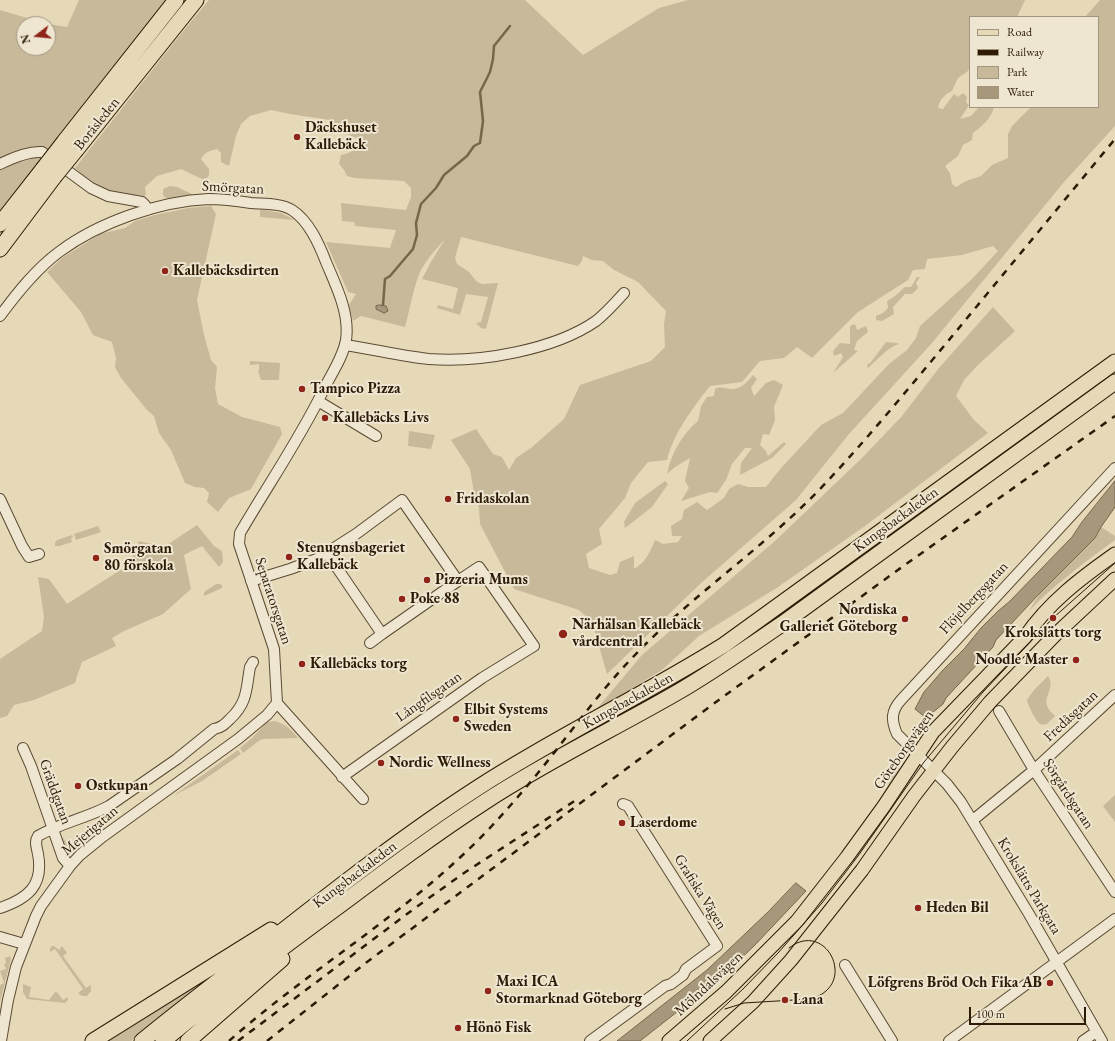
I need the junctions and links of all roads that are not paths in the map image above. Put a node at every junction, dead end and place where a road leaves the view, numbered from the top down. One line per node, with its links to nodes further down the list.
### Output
1 (176, 0): 3 (highway, Boråsleden)
2 (196, 0): 3 (highway, Boråsleden)
3 (70, 146): 5 (highway, Boråsleden, bridge)
4 (0, 164): 6 (street)
5 (48, 173): 7 (highway, Boråsleden); 8 (highway, Boråsleden)
6 (147, 210): 10 (street, Smörgatan); 11 (street, Smörgatan)
7 (0, 224)
8 (0, 249)
9 (624, 293): 11 (street)
10 (0, 316)
11 (345, 345): 14 (street, Smörgatan)
12 (1115, 362): 41 (highway, Kungsbackaleden)
13 (1115, 382): 42 (highway, Kungsbackaleden)
14 (318, 401): 15 (street); 22 (street, Separatorsgatan)
15 (376, 436)
16 (1113, 470): 31 (street, Flöjelbergsgatan)
17 (0, 499): 19 (street)
18 (327, 553): 22 (street); 23 (street); 24 (street)
19 (40, 554)
20 (1115, 554): 31 (main road, Göteborgsvägen)
21 (1115, 579): 33 (main road)
22 (250, 581): 28 (street, Separatorsgatan)
23 (458, 581): 24 (street); 34 (street, Långfilsgatan)
24 (382, 634): 25 (street)
25 (370, 643)
26 (253, 662): 38 (street, Mejerigatan)
27 (1115, 695): 32 (street, Fredåsgatan)
28 (277, 703): 34 (street); 39 (street, Mejerigatan)
29 (999, 711): 32 (street, Sörgårdsgatan)
30 (23, 748): 38 (street, Gräddgatan)
31 (917, 755): 33 (street, Krokslätts Parkgata); 47 (main road, Göteborgsvägen)
32 (1034, 770): 37 (street, Fredåsgatan); 40 (street, Sörgårdsgatan)
33 (934, 771): 37 (street, Krokslätts Parkgata); 58 (main road)
34 (342, 777): 35 (street)
35 (363, 799)
36 (623, 804): 56 (street, Grafiska Vägen)
37 (973, 820): 48 (street, Krokslätts Parkgata)
38 (53, 829): 39 (street, Gräddgatan); 43 (street, Mejerigatan)
39 (70, 866): 46 (street, Mejerigatan)
40 (1115, 892)
41 (320, 901): 52 (highway); 53 (highway, Kungsbackaleden)
42 (340, 905): 54 (highway, Kungsbackaleden); 55 (highway)
43 (0, 908)
44 (1115, 919): 48 (street)
45 (0, 937): 46 (street)
46 (24, 944): 51 (street, Mejerigatan)
47 (770, 948): 57 (main road, Mölndalsvägen)
48 (1057, 962): 50 (street, Krokslätts Parkgata); 60 (street)
49 (845, 965): 59 (street)
50 (1096, 1032): 61 (street); 62 (street, Krokslätts Parkgata)
51 (2, 1040)
52 (92, 1041)
53 (142, 1041)
54 (163, 1041)
55 (188, 1041)
56 (590, 1041)
57 (669, 1041)
58 (710, 1041)
59 (892, 1041)
60 (949, 1041)
61 (1083, 1041)
62 (1102, 1041)

